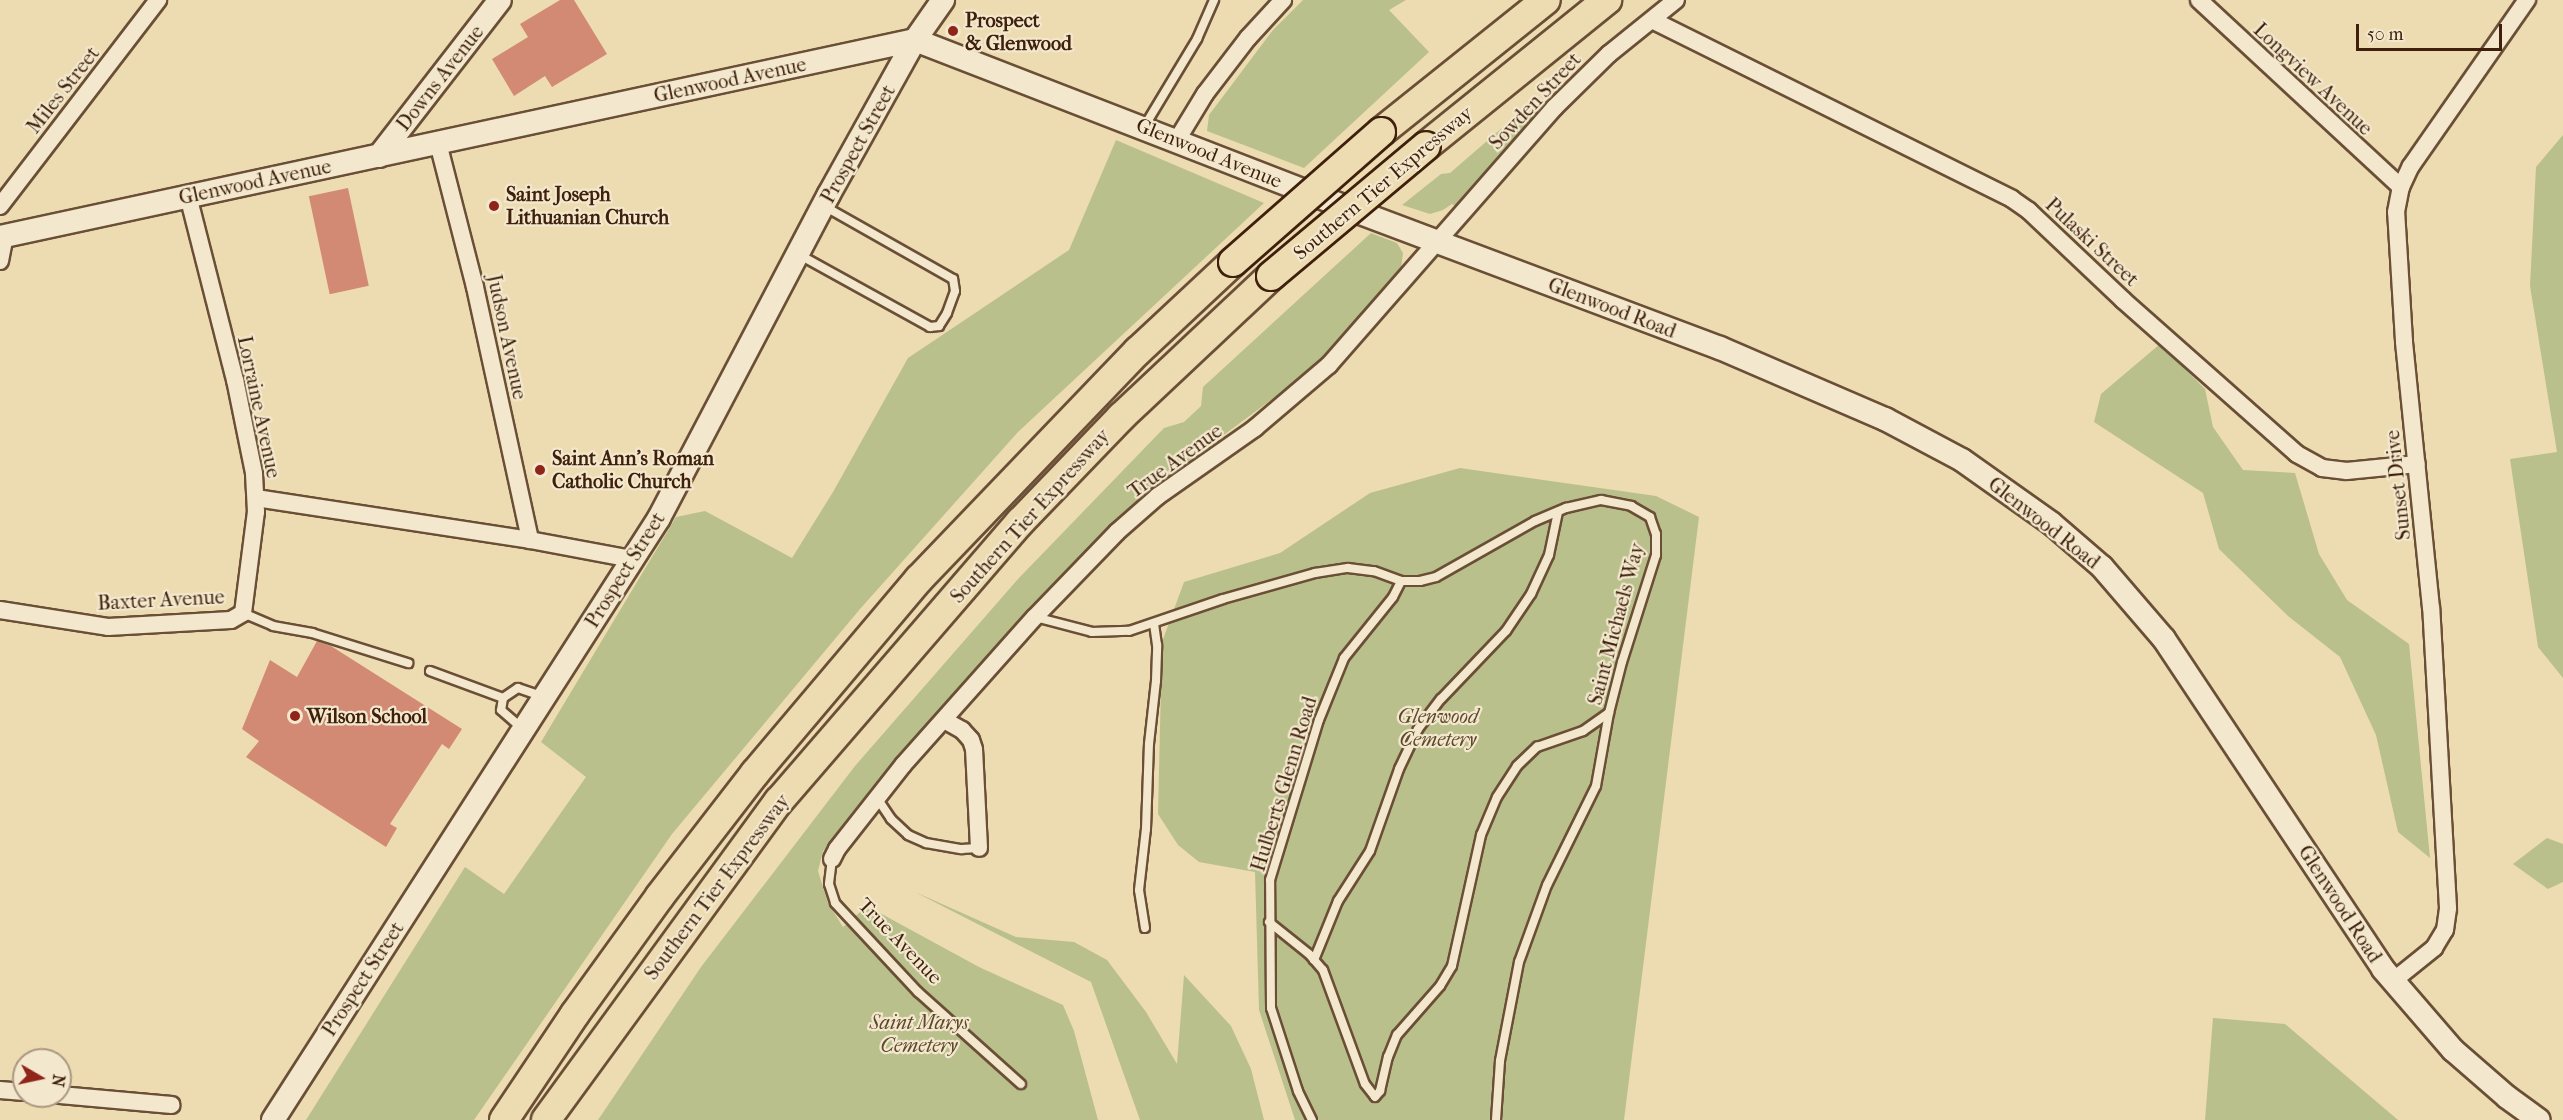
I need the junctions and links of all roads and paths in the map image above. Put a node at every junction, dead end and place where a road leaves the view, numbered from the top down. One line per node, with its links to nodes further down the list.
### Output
1 (159, 0): 19 (street, Miles Street)
2 (500, 0): 16 (street, Downs Avenue)
3 (943, 0): 12 (street, Prospect Street)
4 (1214, 0): 13 (lane)
5 (1283, 0): 14 (street)
6 (1546, 0): 53 (highway, Southern Tier Expressway, bridge)
7 (1607, 0): 54 (highway, Southern Tier Expressway, bridge)
8 (1676, 0): 11 (street, Sowden Street)
9 (2199, 0): 17 (street, Longview Avenue)
10 (2527, 0): 17 (street, Sunset Drive)
11 (1652, 20): 22 (street, Sowden Street); 25 (street, Pulaski Street)
12 (915, 40): 13 (street, Glenwood Avenue); 15 (street, Glenwood Avenue); 20 (street, Prospect Street)
13 (1144, 127): 14 (street, Glenwood Avenue)
14 (1177, 140): 22 (street, Glenwood Avenue)
15 (438, 143): 16 (street, Glenwood Avenue); 28 (street, Judson Avenue)
16 (379, 156): 18 (street, Glenwood Avenue)
17 (2401, 187): 25 (street, Sunset Drive)
18 (188, 195): 21 (street, Glenwood Avenue); 26 (street, Lorraine Avenue)
19 (0, 206)
20 (823, 206): 23 (street, Prospect Street); 23 (lane)
21 (2, 236): 24 (street)
22 (1436, 242): 33 (street, True Avenue); 48 (street, Glenwood Road)
23 (798, 254): 29 (street, Prospect Street)
24 (0, 261)
25 (2417, 464): 48 (street, Sunset Drive)
26 (256, 498): 28 (street, Lorraine Avenue); 32 (street, Baxter Avenue)
27 (1558, 512): 30 (lane, Saint Michaels Way); 39 (lane, Saint Michaels Way); 47 (lane)
28 (530, 540): 29 (street)
29 (632, 559): 38 (street, Prospect Street)
30 (1401, 581): 34 (lane, Saint Michaels Way); 45 (lane, Hulberts Glenn Road)
31 (0, 610): 32 (street, Baxter Avenue)
32 (243, 613): 35 (lane)
33 (1035, 617): 34 (lane, Saint Michaels Way); 40 (street, True Avenue)
34 (1154, 623): 46 (lane)
35 (408, 663)
36 (430, 671): 37 (lane)
37 (502, 698): 38 (lane); 41 (lane)
38 (544, 698): 41 (street, Prospect Street)
39 (1609, 713): 47 (lane); 56 (lane, Saint Michaels Way)
40 (944, 720): 42 (street, True Avenue); 43 (street)
41 (523, 729): 52 (street, Prospect Street)
42 (877, 798): 43 (lane); 44 (street, True Avenue)
43 (979, 848)
44 (832, 859): 49 (lane, True Avenue)
45 (1269, 922): 47 (lane); 55 (lane, Hulberts Glenn Road)
46 (1145, 928)
47 (1314, 960)
48 (2392, 981): 57 (street, Glenwood Road)
49 (1021, 1084)
50 (72, 1096): 51 (street)
51 (172, 1105)
52 (273, 1120)
53 (504, 1120)
54 (546, 1120)
55 (1312, 1120)
56 (1496, 1120)
57 (2539, 1120)

